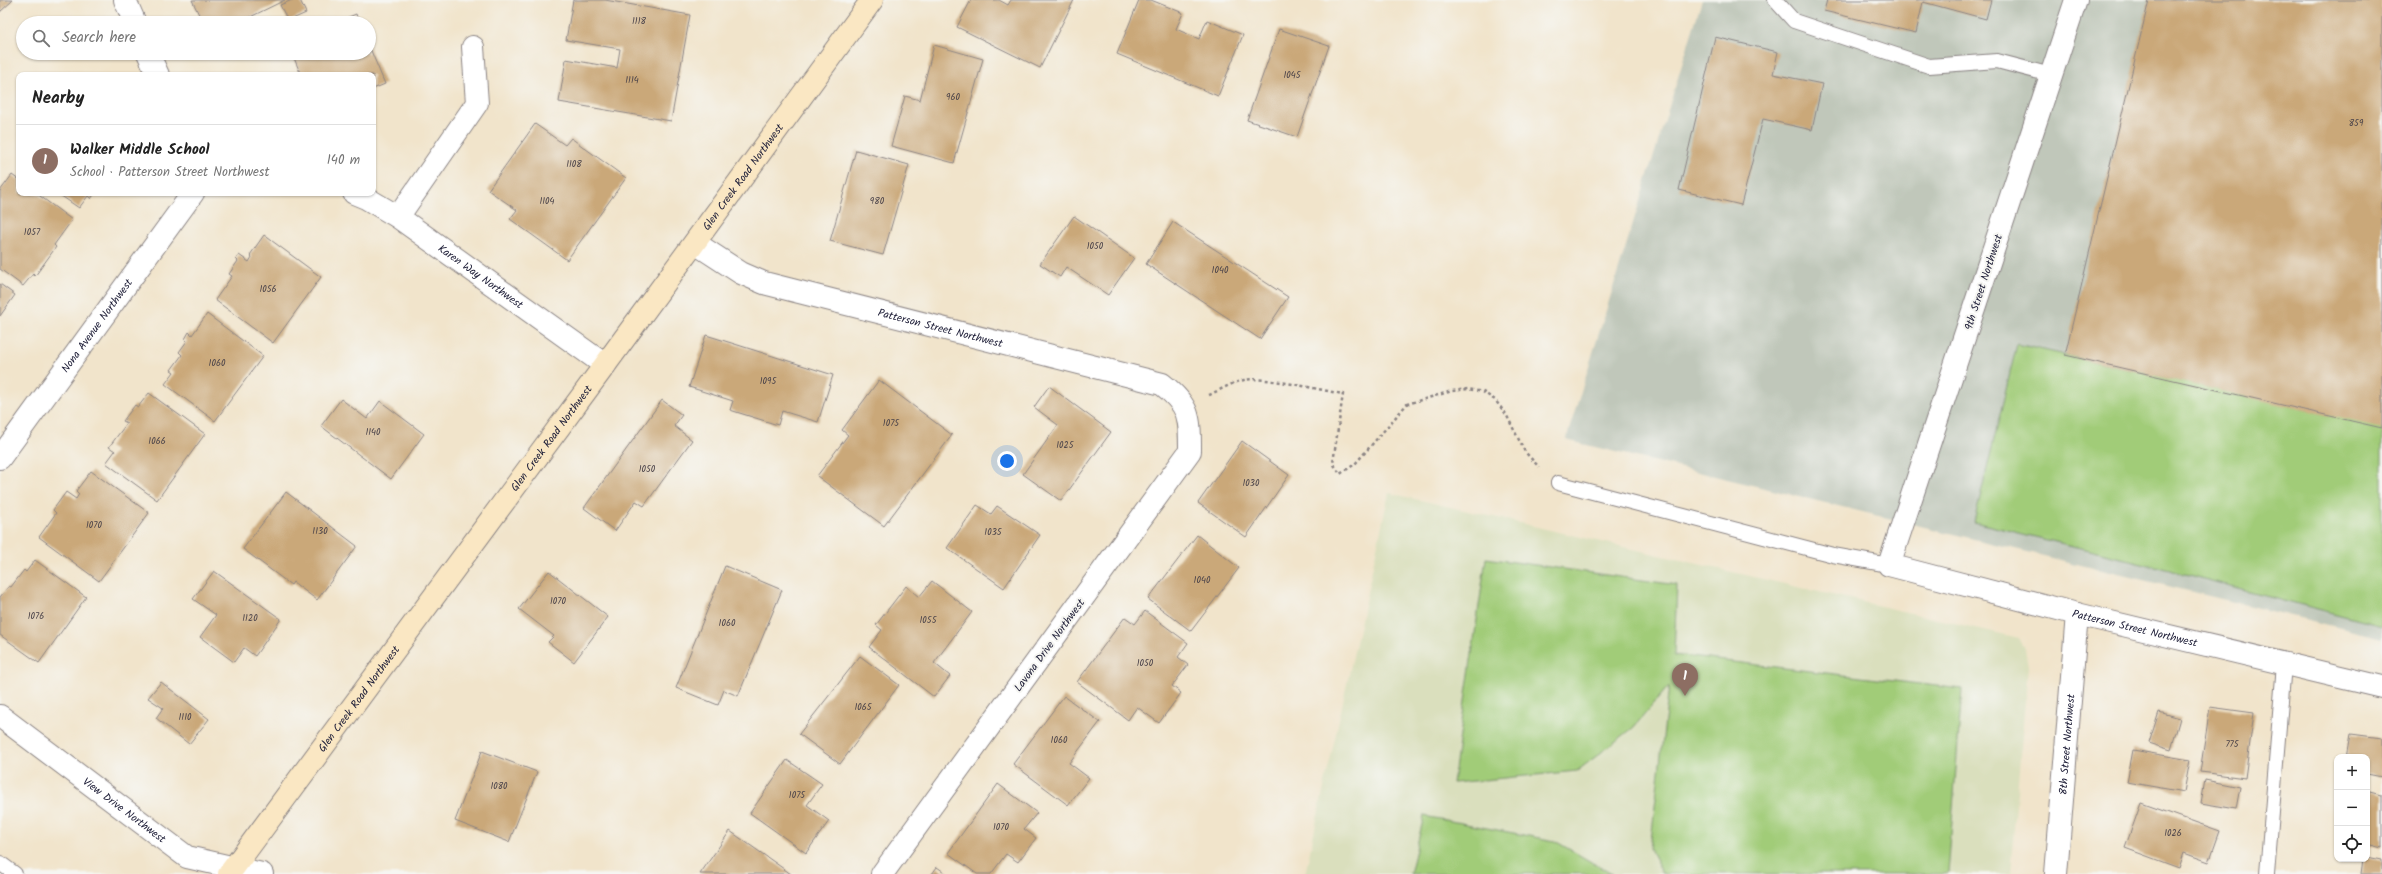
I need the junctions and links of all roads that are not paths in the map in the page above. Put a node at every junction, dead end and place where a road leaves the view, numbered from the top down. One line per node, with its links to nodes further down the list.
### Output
1 (125, 0): 5 (street)
2 (872, 0): 13 (main road, Glen Creek Road Northwest)
3 (1775, 0): 9 (lane)
4 (2076, 0): 9 (street, 9th Street Northwest)
5 (132, 16)
6 (473, 47): 12 (street)
7 (151, 60): 8 (street)
8 (157, 72)
9 (2051, 75): 18 (street, 9th Street Northwest)
10 (191, 196): 16 (street, Nona Avenue Northwest)
11 (361, 196): 12 (street, Karen Way Northwest)
12 (398, 217): 14 (street, Karen Way Northwest)
13 (695, 243): 14 (main road, Glen Creek Road Northwest); 15 (street, Patterson Street Northwest)
14 (605, 365): 24 (main road, Glen Creek Road Northwest)
15 (1186, 407): 27 (street, Lavona Drive Northwest)
16 (0, 458)
17 (1558, 483): 18 (lane)
18 (1889, 565): 19 (street, Patterson Street Northwest)
19 (2077, 614): 20 (street, Patterson Street Northwest); 28 (street, 8th Street Northwest)
20 (2284, 664): 21 (street, Patterson Street Northwest); 29 (lane)
21 (2382, 687)
22 (0, 716): 24 (street, View Drive Northwest)
23 (0, 863): 25 (lane)
24 (231, 871): 26 (street, View Drive Northwest)
25 (15, 874)
26 (262, 874)
27 (882, 874)
28 (2056, 874)
29 (2267, 874)

